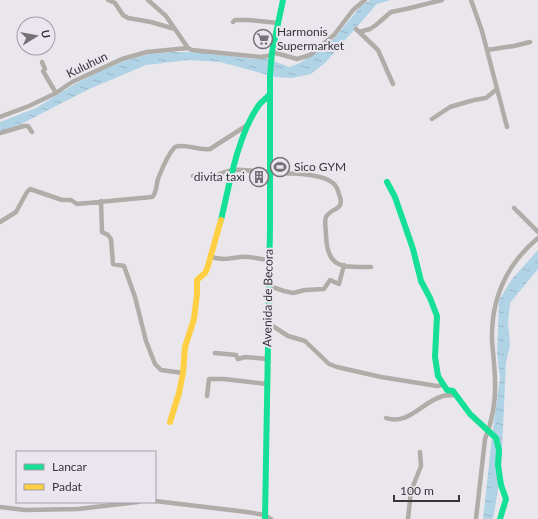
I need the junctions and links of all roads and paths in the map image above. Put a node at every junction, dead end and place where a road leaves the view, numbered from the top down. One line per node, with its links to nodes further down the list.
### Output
1 (108, 0): 9 (street)
2 (148, 0): 9 (street)
3 (283, 0): 8 (street)
4 (365, 0): 13 (street, Kuluhun)
5 (442, 0): 15 (street)
6 (471, 0): 12 (street)
7 (233, 22): 8 (street)
8 (278, 23): 13 (street)
9 (175, 29): 11 (street)
10 (530, 42): 12 (street)
11 (188, 48): 13 (street, Kuluhun); 17 (street, Kuluhun)
12 (486, 50): 16 (street)
13 (272, 55): 18 (street, Avenida de Becora)
14 (42, 62): 17 (street)
15 (393, 84)
16 (497, 89): 20 (street); 22 (street)
17 (56, 93): 19 (street, Kuluhun)
18 (270, 94): 21 (street); 26 (street, Avenida de Becora)
19 (0, 117)
20 (432, 119)
21 (249, 124): 25 (street); 29 (street)
22 (507, 127)
23 (32, 132): 24 (street)
24 (0, 133)
25 (234, 170): 26 (street); 27 (street); 34 (street)
26 (269, 173): 35 (street, Avenida de Becora); 36 (street)
27 (193, 176)
28 (387, 182): 44 (street)
29 (101, 201): 31 (street); 42 (street)
30 (514, 208): 32 (street)
31 (0, 222)
32 (538, 232)
33 (538, 238): 49 (street)
34 (211, 257): 35 (street); 42 (street)
35 (269, 260): 38 (street, Avenida de Becora)
36 (344, 264): 37 (street); 38 (street)
37 (371, 266)
38 (268, 286): 39 (street, Avenida de Becora)
39 (268, 323): 41 (street, Avenida de Becora); 44 (street)
40 (215, 353): 41 (street)
41 (267, 359): 43 (street, Avenida de Becora)
42 (183, 373): 48 (street)
43 (267, 384): 46 (street); 54 (street, Avenida de Becora)
44 (443, 385): 45 (street)
45 (456, 395): 47 (street); 49 (street)
46 (207, 396)
47 (386, 418)
48 (170, 422)
49 (488, 431): 57 (street); 58 (street)
50 (420, 452): 56 (street)
51 (156, 501): 54 (street)
52 (129, 503): 53 (street)
53 (0, 507)
54 (265, 517): 55 (street)
55 (271, 519)
56 (408, 519)
57 (476, 519)
58 (500, 519)

